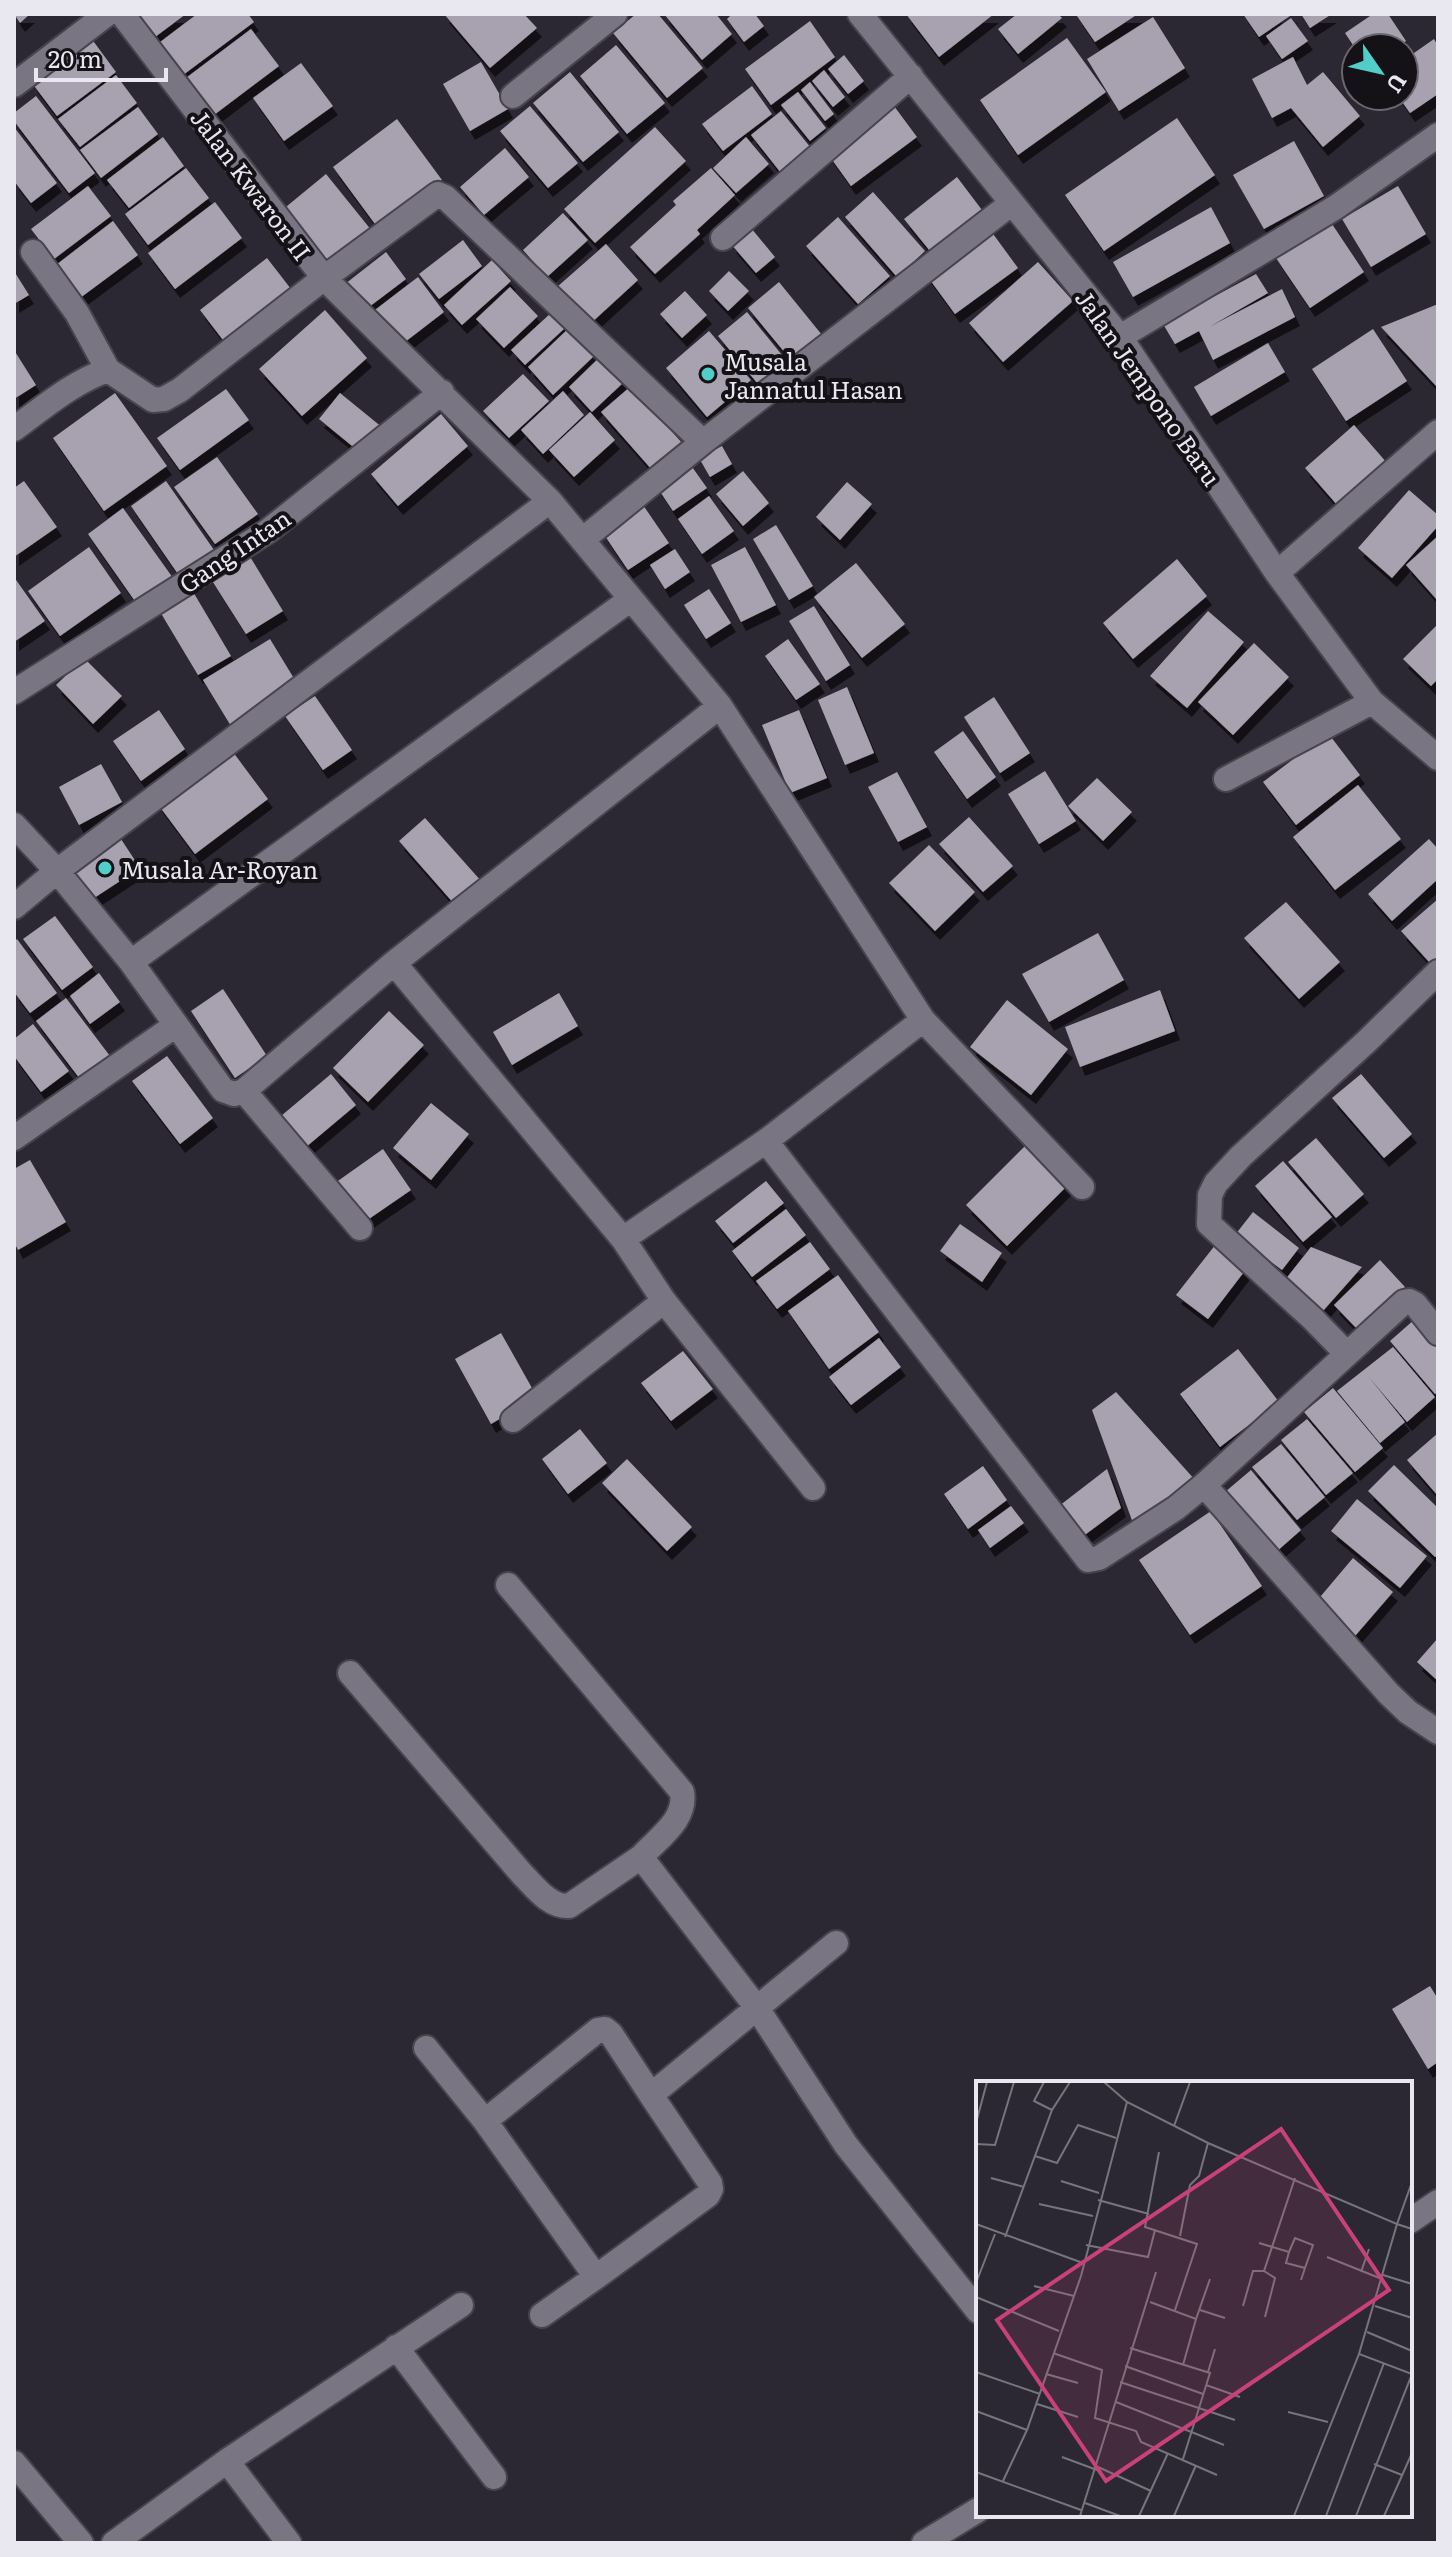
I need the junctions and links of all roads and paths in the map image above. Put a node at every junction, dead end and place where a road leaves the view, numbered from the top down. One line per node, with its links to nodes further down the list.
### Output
1 (107, 14): 6 (street)
2 (122, 14): 12 (street, Jalan Kwaron II)
3 (615, 14): 7 (street)
4 (860, 14): 5 (street, Jalan Jempono Baru)
5 (911, 76): 9 (street, Jalan Jempono Baru); 10 (street)
6 (14, 85)
7 (513, 96)
8 (1438, 135): 13 (street)
9 (1012, 203): 13 (street, Jalan Jempono Baru); 18 (street)
10 (723, 238)
11 (33, 252): 14 (street)
12 (324, 278): 14 (street); 15 (street, Jalan Kwaron II); 18 (street)
13 (1120, 337): 21 (street, Jalan Jempono Baru)
14 (108, 370): 16 (street)
15 (442, 392): 19 (street, Jalan Kwaron II); 23 (street, Gang Intan)
16 (14, 429)
17 (1438, 432): 21 (street)
18 (703, 442): 20 (street)
19 (550, 501): 20 (street, Jalan Kwaron II); 29 (street)
20 (582, 540): 22 (street, Jalan Kwaron II)
21 (1277, 573): 24 (street, Jalan Jempono Baru)
22 (631, 599): 25 (street, Jalan Kwaron II); 31 (street)
23 (14, 692)
24 (1372, 702): 26 (street, Jalan Jempono Baru); 27 (street)
25 (720, 706): 32 (street); 34 (street, Jalan Kwaron II)
26 (1438, 758)
27 (1226, 779)
28 (14, 825): 29 (street)
29 (57, 871): 30 (street); 31 (street)
30 (14, 907)
31 (131, 962): 35 (street)
32 (394, 963): 36 (street); 41 (street)
33 (1438, 972): 44 (street)
34 (923, 1020): 38 (street); 39 (street, Jalan Kwaron II)
35 (176, 1025): 36 (street); 37 (street)
36 (244, 1091): 40 (street)
37 (14, 1138)
38 (766, 1141): 41 (street); 46 (street)
39 (1082, 1187)
40 (360, 1228)
41 (623, 1239): 42 (street)
42 (664, 1301): 45 (street); 47 (street)
43 (1438, 1333): 44 (street)
44 (1346, 1353): 46 (street)
45 (513, 1420)
46 (1204, 1485): 50 (street)
47 (813, 1488)
48 (508, 1585): 51 (street)
49 (350, 1673): 51 (street)
50 (1438, 1732)
51 (641, 1857): 53 (street)
52 (836, 1943): 53 (street)
53 (757, 2008): 55 (street); 61 (street)
54 (426, 2048): 56 (street)
55 (651, 2095): 56 (street); 59 (street)
56 (485, 2121): 59 (street)
57 (1438, 2202): 58 (street)
58 (1412, 2220)
59 (596, 2277): 62 (street)
60 (461, 2305): 63 (street)
61 (976, 2308)
62 (542, 2315)
63 (396, 2347): 64 (street); 66 (street)
64 (227, 2461): 69 (street); 70 (street)
65 (14, 2463): 68 (street)
66 (494, 2477)
67 (976, 2511): 71 (street)
68 (81, 2543)
69 (114, 2543)
70 (289, 2543)
71 (924, 2543)

